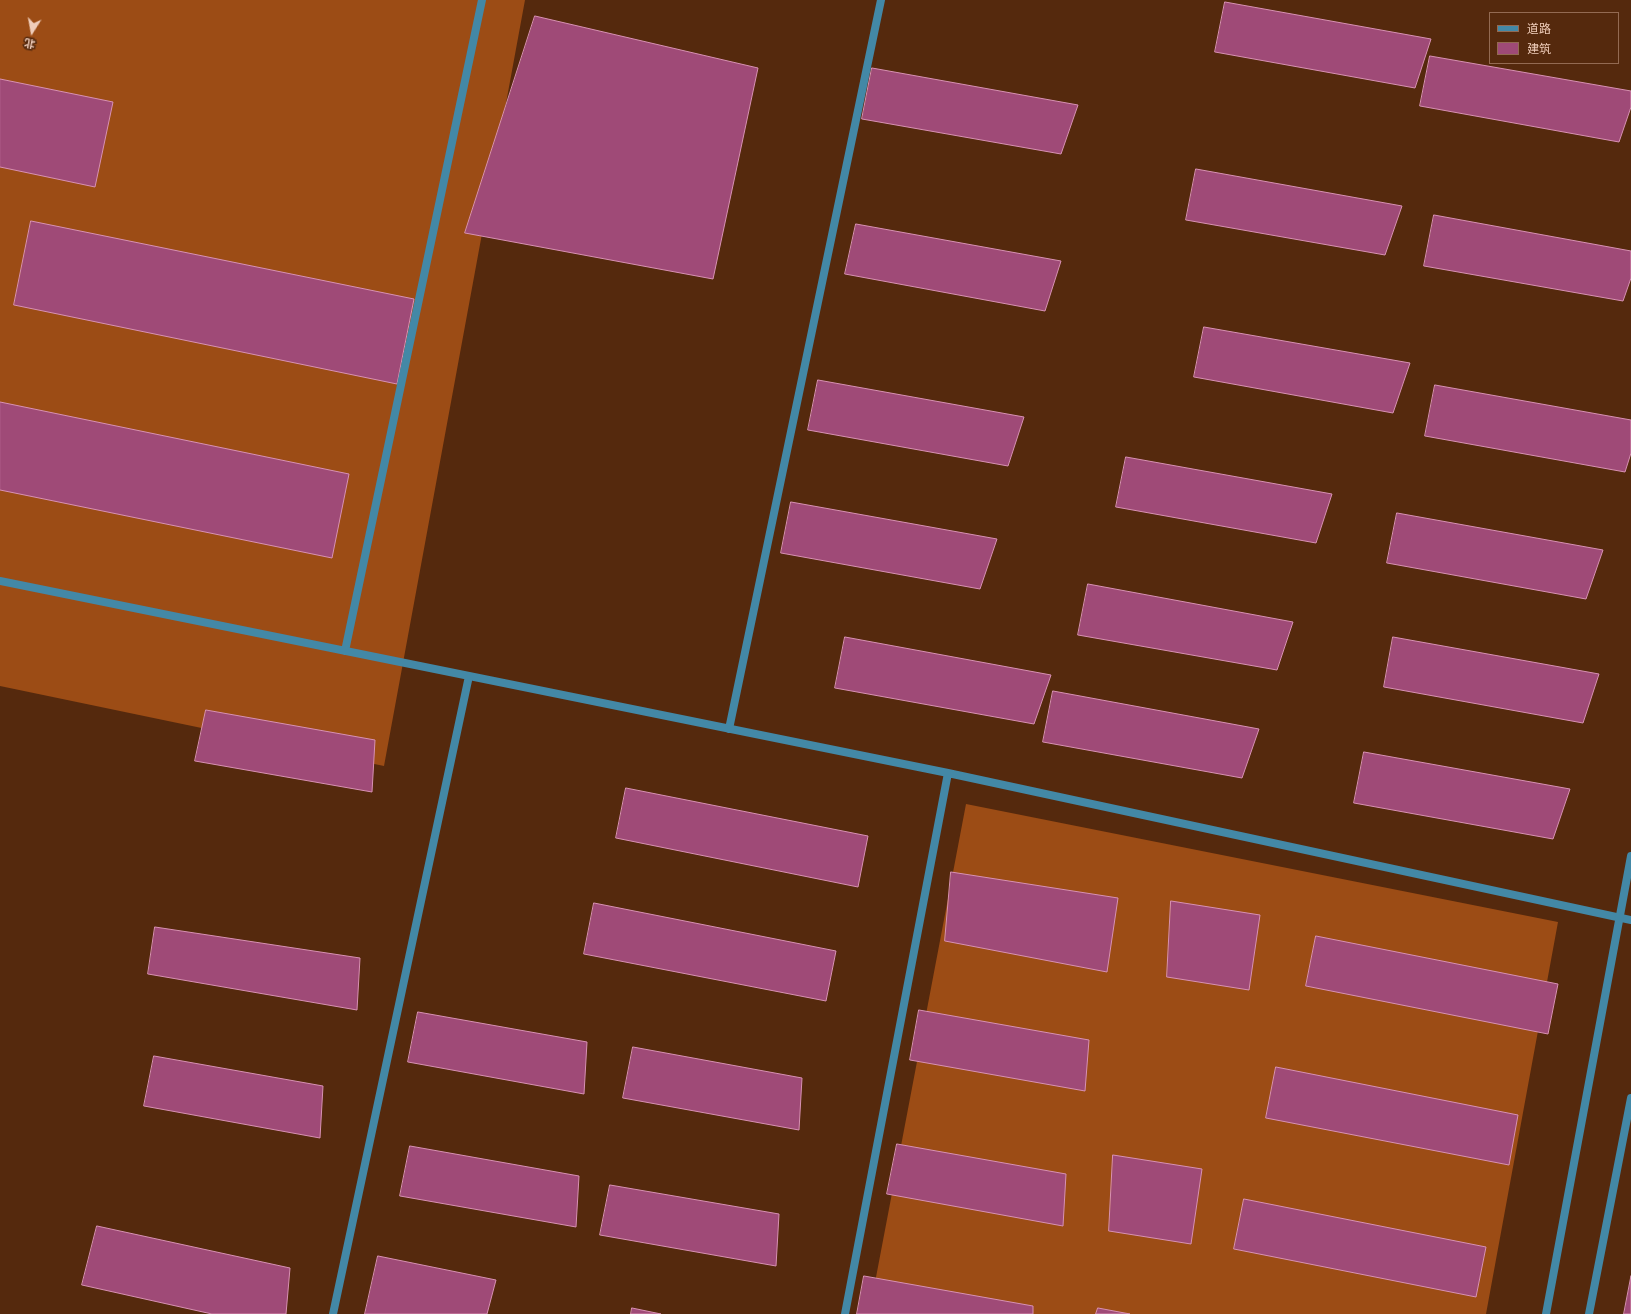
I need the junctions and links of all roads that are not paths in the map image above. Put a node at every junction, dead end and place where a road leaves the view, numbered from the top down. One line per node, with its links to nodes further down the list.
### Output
1 (482, 0): 4 (street)
2 (881, 0): 6 (street)
3 (0, 581): 4 (street)
4 (345, 651): 5 (street)
5 (470, 676): 6 (street); 12 (street)
6 (729, 729): 7 (street)
7 (948, 773): 9 (street); 13 (street)
8 (1631, 856): 9 (street)
9 (1619, 917): 10 (street); 14 (street)
10 (1631, 920)
11 (1631, 1098): 15 (street)
12 (333, 1314)
13 (845, 1314)
14 (1546, 1314)
15 (1590, 1314)

